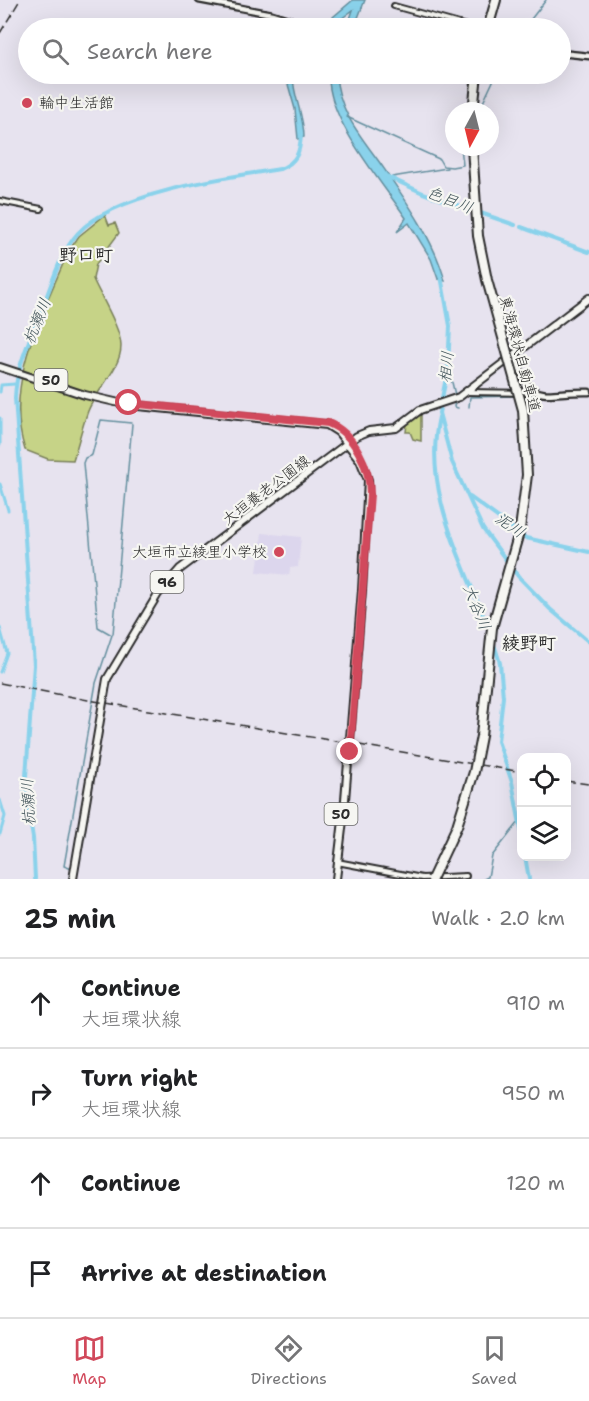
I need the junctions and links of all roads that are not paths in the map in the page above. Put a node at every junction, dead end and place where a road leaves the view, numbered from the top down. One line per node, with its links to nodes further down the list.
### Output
1 (199, 0): 4 (main road)
2 (494, 0): 6 (highway)
3 (393, 6): 5 (street)
4 (283, 18)
5 (437, 18)
6 (490, 18)
7 (571, 54): 8 (main road)
8 (589, 56)
9 (476, 84): 10 (highway, bridge)
10 (474, 102)
11 (473, 156): 27 (highway, 東海環状自動車道, bridge)
12 (0, 201): 13 (street)
13 (41, 209)
14 (589, 298): 15 (main road, 大垣養老公園線 / 96)
15 (515, 354): 17 (main road, 大垣養老公園線 / 96); 18 (main road)
16 (1, 366): 20 (main road, 50)
17 (465, 392): 19 (street); 20 (main road, 大垣養老公園線 / 96)
18 (589, 392)
19 (525, 393)
20 (349, 442): 21 (main road, 50); 25 (main road, 大垣養老公園線 / 96)
21 (351, 718): 22 (main road); 22 (main road, 50)
22 (346, 772): 23 (main road, 50)
23 (338, 862): 24 (street); 26 (main road, 50)
24 (466, 876)
25 (73, 879)
26 (334, 879)
27 (432, 879)

